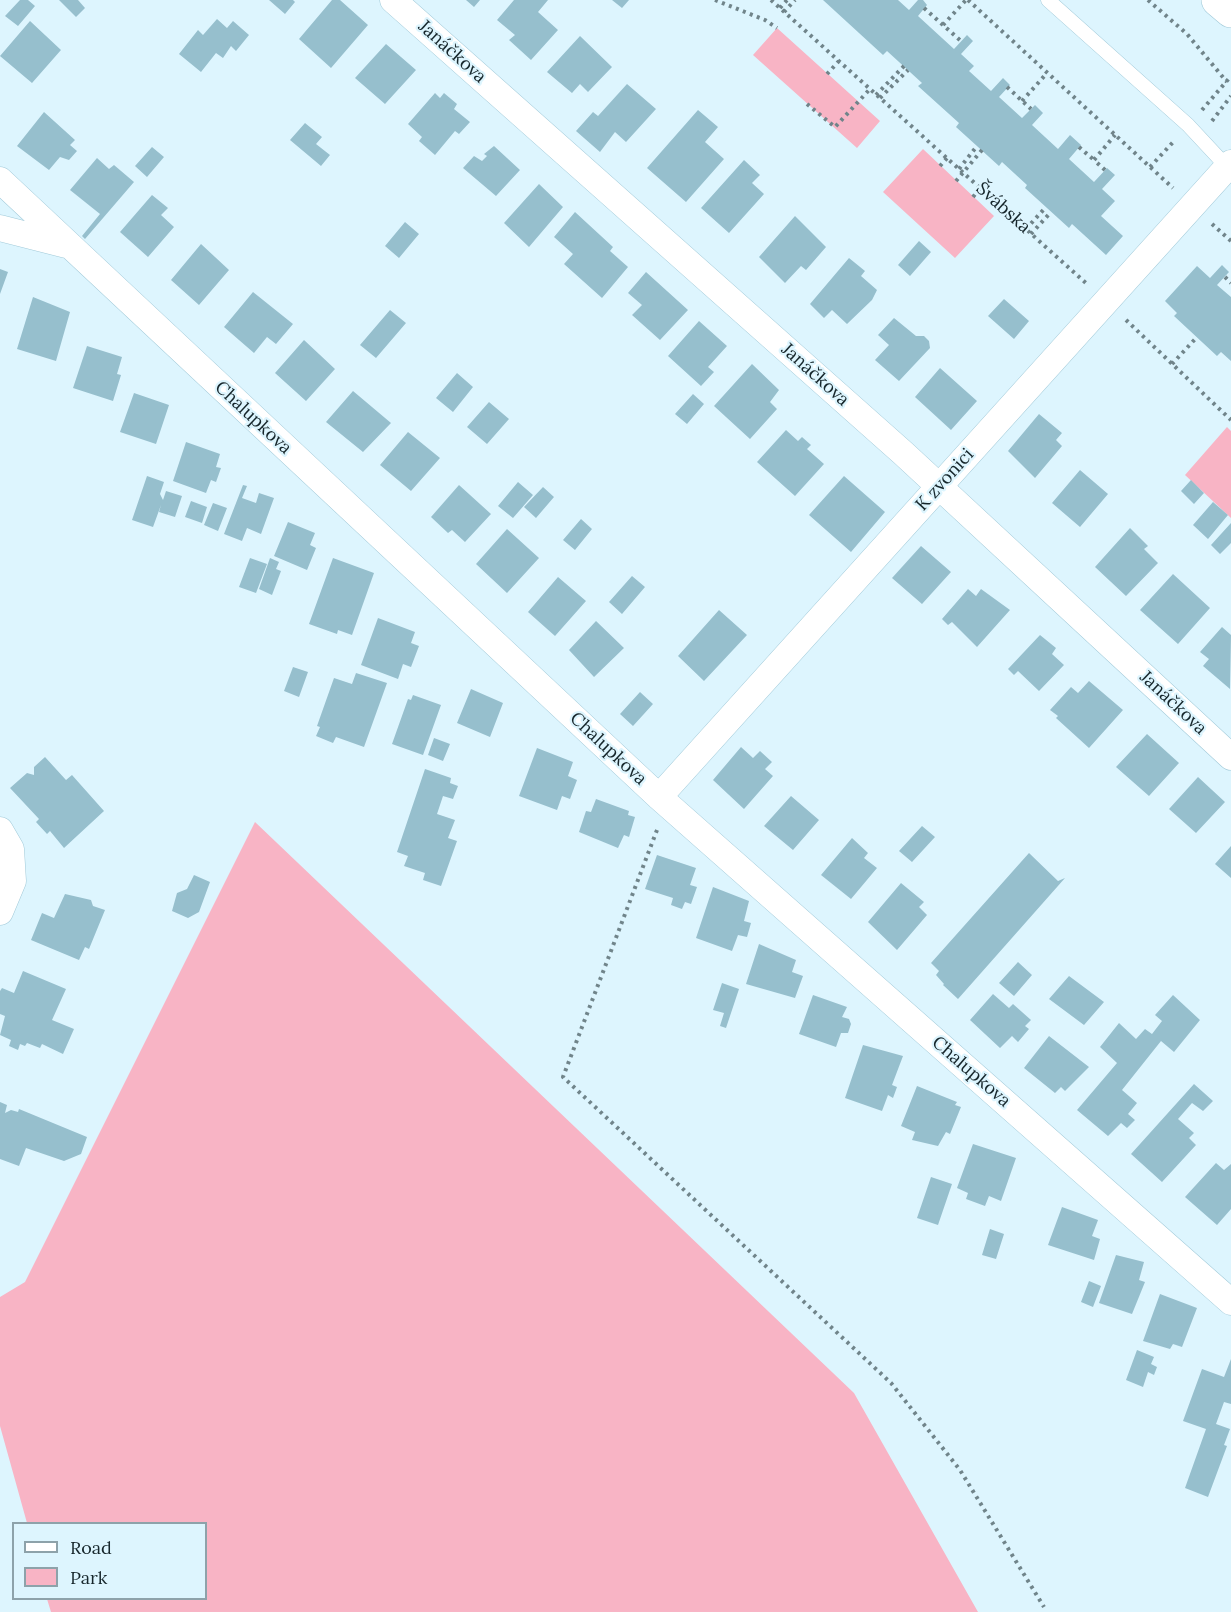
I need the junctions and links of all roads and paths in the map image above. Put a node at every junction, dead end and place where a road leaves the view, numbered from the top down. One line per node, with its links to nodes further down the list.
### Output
1 (393, 0): 60 (street, Janáčkova)
2 (715, 0): 14 (path)
3 (771, 0): 11 (path, Švábska)
4 (787, 0): 11 (path)
5 (795, 0): 11 (path)
6 (967, 0): 13 (path); 18 (path)
7 (1048, 0): 29 (lane)
8 (1148, 0): 21 (path)
9 (1218, 0): 12 (street)
10 (924, 8): 13 (path)
11 (782, 10): 16 (path, Švábska)
12 (1231, 11)
13 (943, 26): 15 (path)
14 (777, 28)
15 (961, 41)
16 (839, 61): 19 (path); 23 (path, Švábska)
17 (906, 68): 25 (path)
18 (1047, 73): 26 (path); 30 (path)
19 (827, 74)
20 (1231, 76): 21 (path)
21 (1227, 82): 29 (path)
22 (1007, 87): 26 (path)
23 (870, 89): 25 (path, Švábska); 27 (path)
24 (1231, 96): 31 (path)
25 (878, 97): 35 (path, Švábska)
26 (1022, 101): 28 (path)
27 (807, 104)
28 (1031, 109)
29 (1188, 125): 31 (lane); 38 (path)
30 (1114, 135): 36 (path); 38 (path)
31 (1199, 136): 39 (lane)
32 (977, 146): 40 (path)
33 (1079, 147): 36 (path)
34 (982, 150): 42 (path)
35 (947, 158): 37 (path); 40 (path, Švábska)
36 (1094, 160): 41 (path)
37 (940, 166)
38 (1150, 167): 47 (path)
39 (1230, 167): 47 (street, K zvonici)
40 (959, 169): 42 (path, Švábska)
41 (1105, 170)
42 (963, 173): 44 (path); 45 (path, Švábska)
43 (0, 180): 53 (street, Chalupkova)
44 (956, 181)
45 (980, 188): 46 (path); 51 (path, Švábska)
46 (973, 196)
47 (1193, 206): 56 (street, K zvonici)
48 (1046, 207): 51 (path)
49 (1051, 212): 52 (path)
50 (0, 228): 53 (street)
51 (1026, 229): 52 (path, Švábska)
52 (1031, 234): 56 (path, Švábska)
53 (69, 246): 62 (street, Chalupkova)
54 (1225, 277): 55 (path)
55 (1231, 283)
56 (1105, 301): 58 (path, Švábska); 60 (street, K zvonici)
57 (1197, 337): 58 (path)
58 (1172, 364): 59 (path, Švábska)
59 (1231, 420)
60 (940, 487): 61 (street, Janáčkova); 62 (street, K zvonici)
61 (1231, 757)
62 (663, 800): 65 (street, Chalupkova); 66 (path)
63 (0, 830): 64 (street)
64 (0, 912)
65 (1231, 1302)
66 (1044, 1607)

